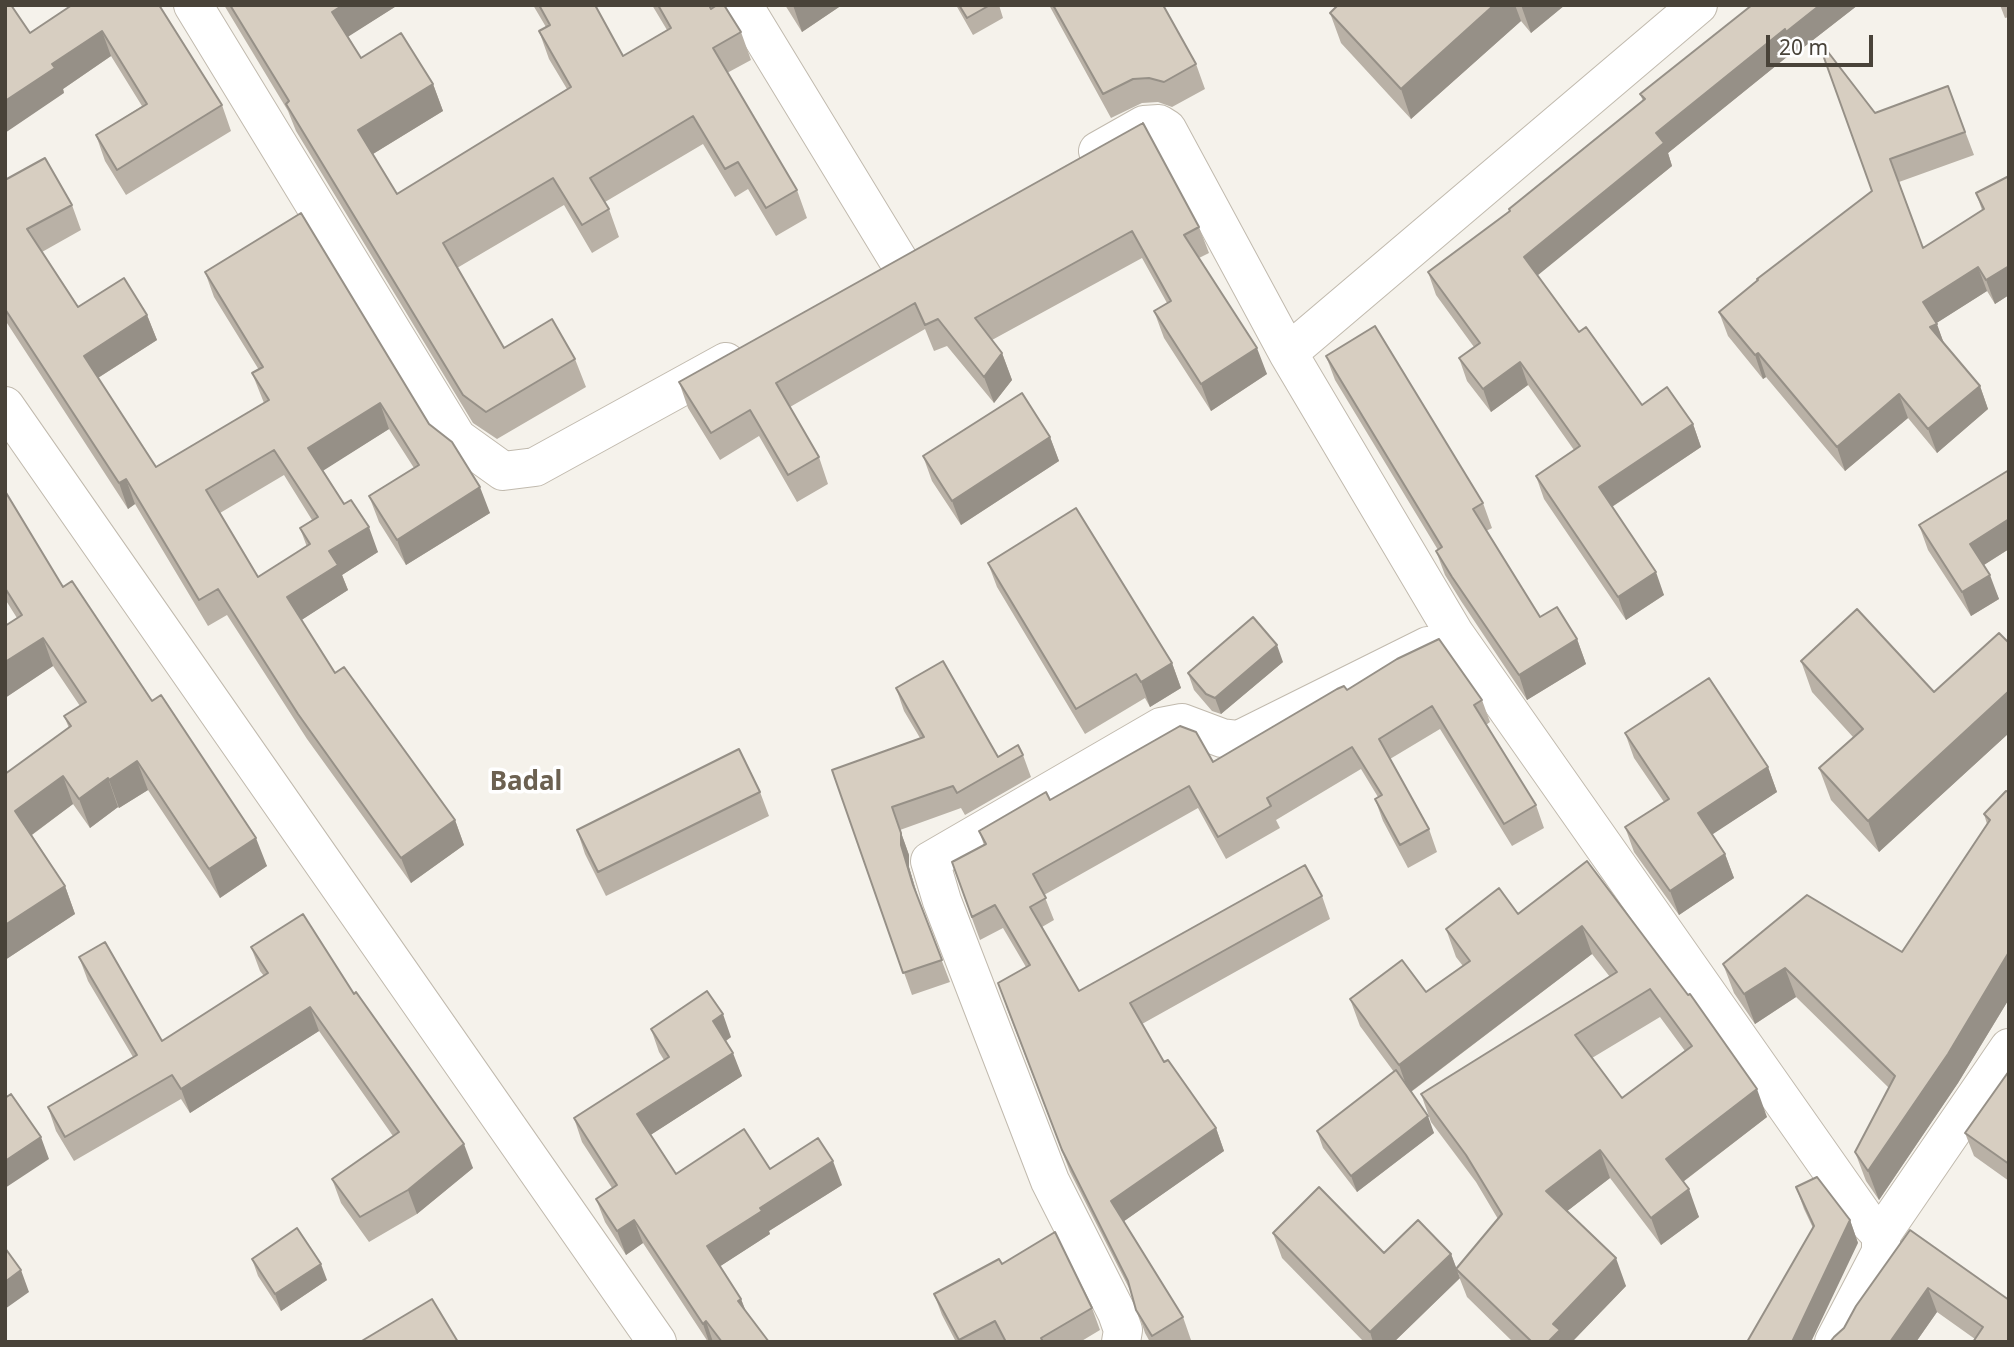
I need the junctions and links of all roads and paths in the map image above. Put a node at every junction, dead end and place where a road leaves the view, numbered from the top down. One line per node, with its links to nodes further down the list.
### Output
1 (193, 5): 8 (street)
2 (743, 5): 6 (street)
3 (1698, 5): 9 (street)
4 (1063, 171): 9 (street)
5 (935, 243): 6 (street)
6 (900, 263): 7 (street)
7 (866, 283)
8 (751, 348)
9 (1288, 353): 11 (street)
10 (5, 406): 14 (street)
11 (1454, 633): 13 (street); 15 (street)
12 (2009, 1048): 13 (street)
13 (1881, 1235): 16 (street)
14 (657, 1342)
15 (1121, 1342)
16 (1834, 1342)

